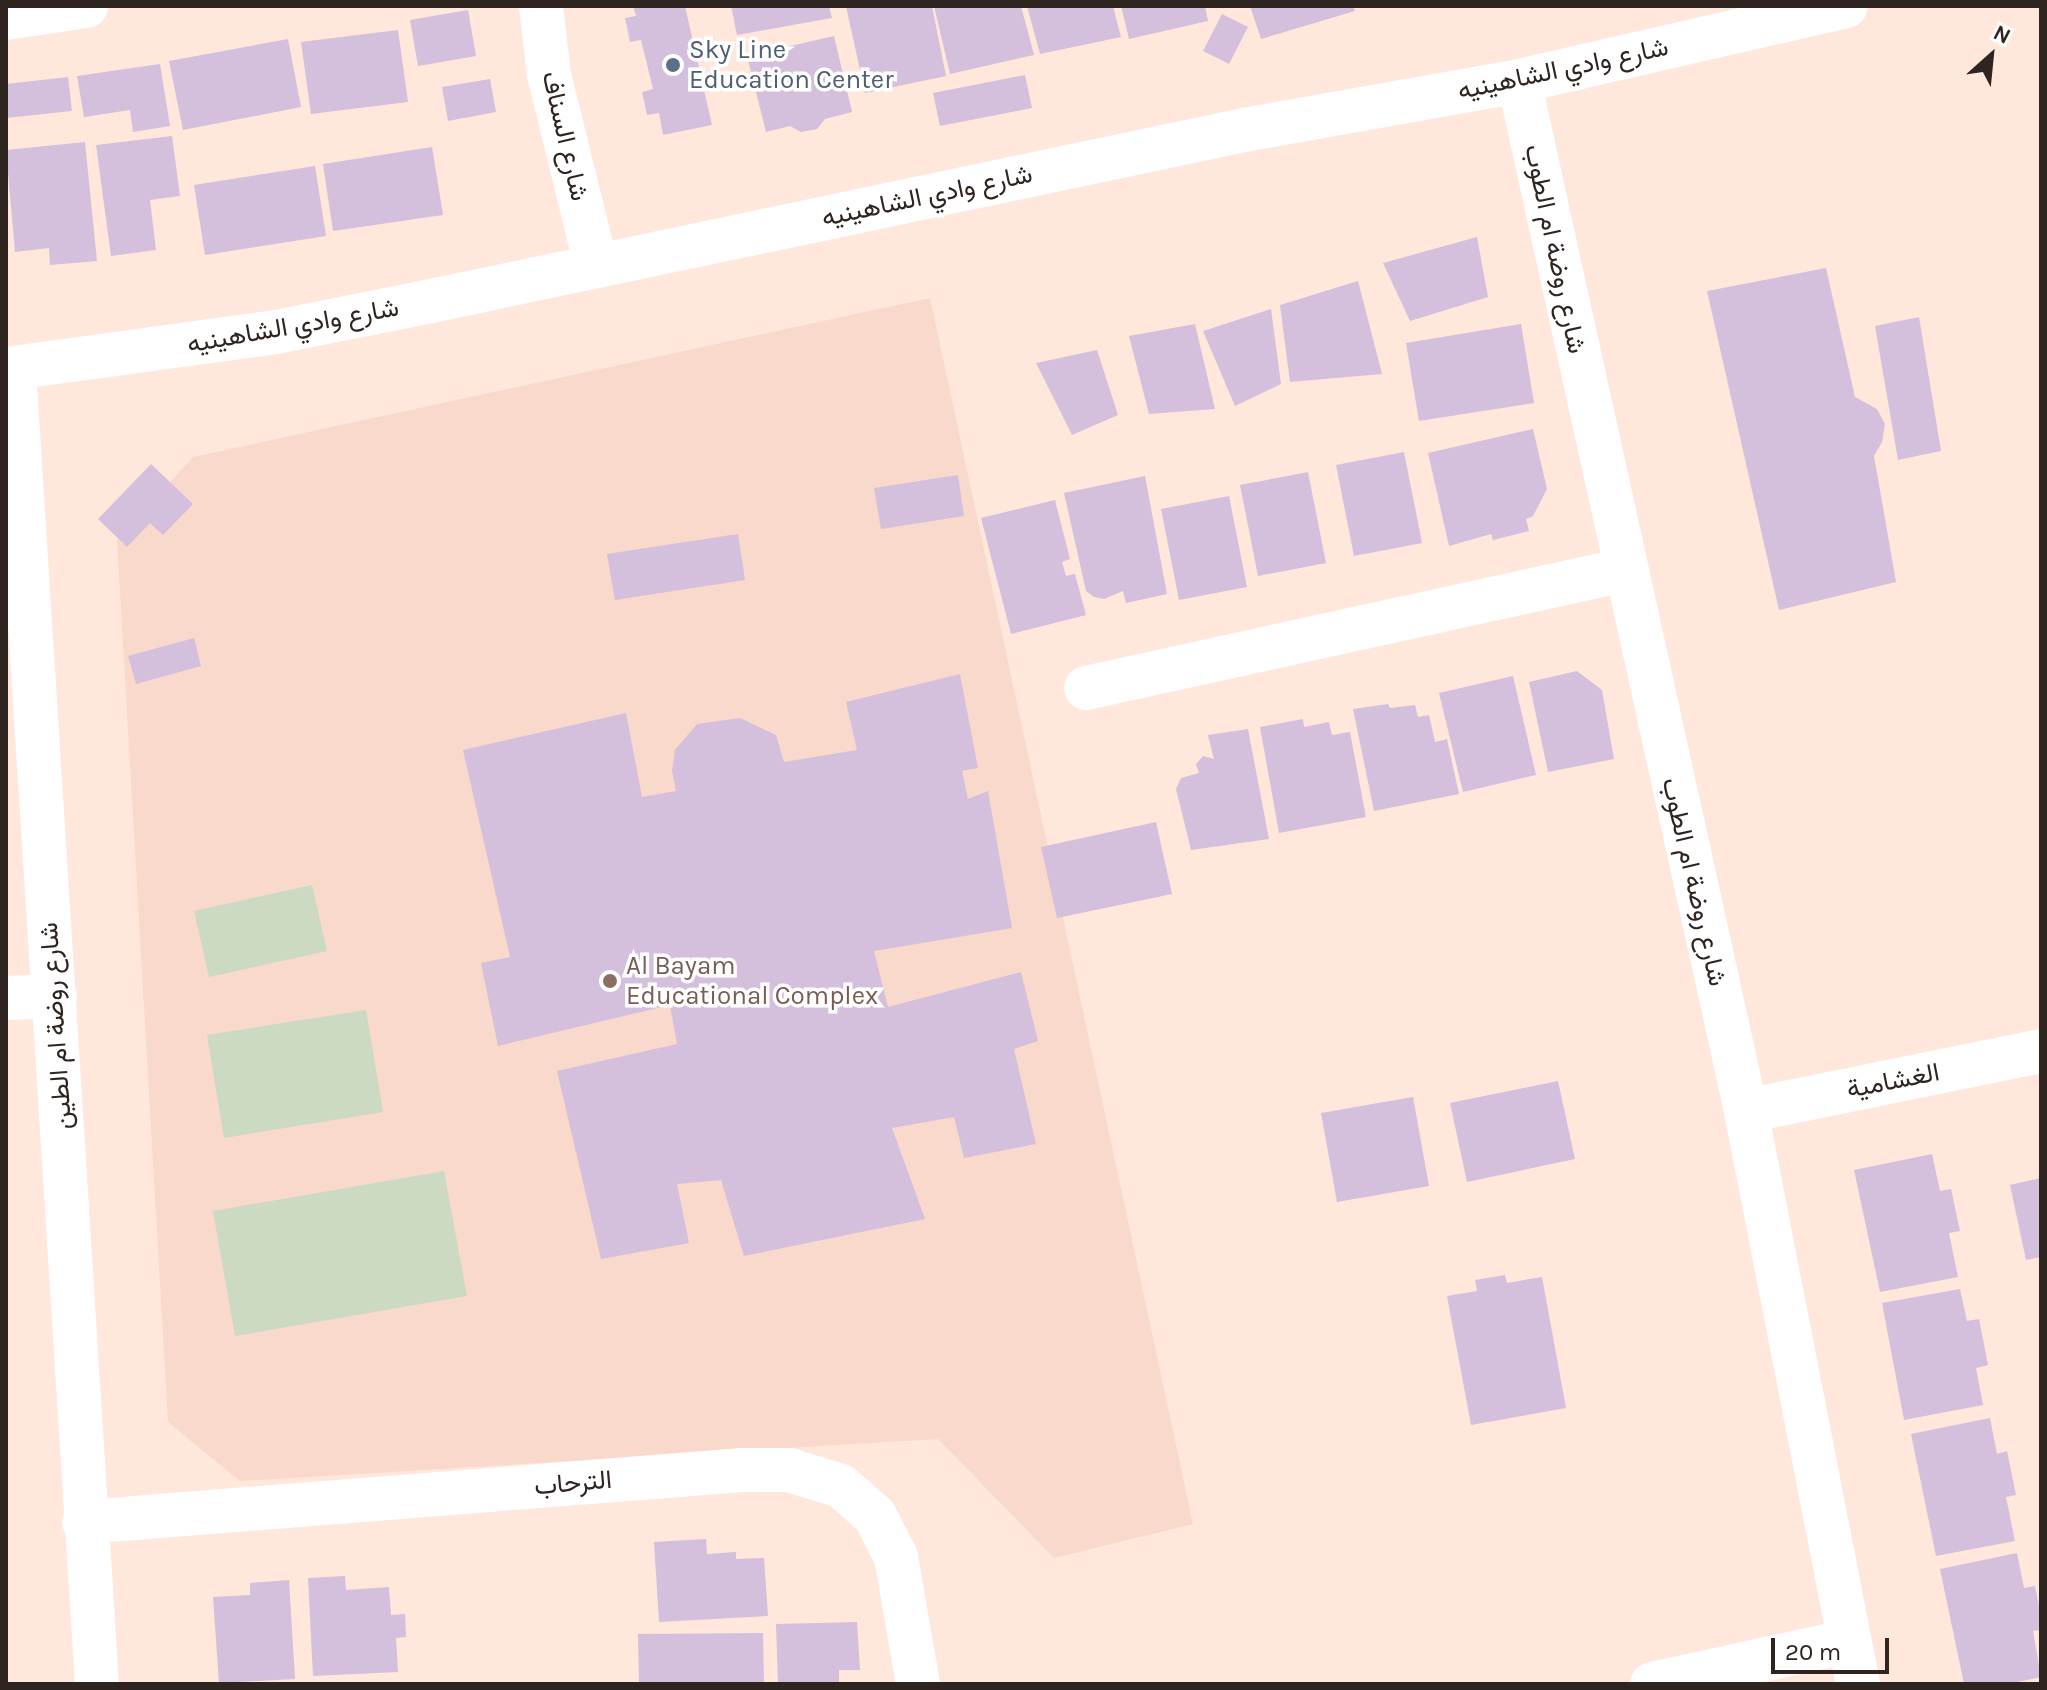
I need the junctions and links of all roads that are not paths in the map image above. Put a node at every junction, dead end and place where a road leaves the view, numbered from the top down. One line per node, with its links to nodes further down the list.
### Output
1 (86, 6): 4 (street)
2 (541, 6): 6 (street, شارع السناف)
3 (1826, 8): 5 (street, شارع وادي الشاهينيه)
4 (6, 18)
5 (1519, 81): 6 (street, شارع وادي الشاهينيه); 8 (street, شارع روضة ام الطوب)
6 (596, 265): 7 (street, شارع وادي الشاهينيه)
7 (10, 369): 10 (street, شارع روضة ام الطين)
8 (1624, 570): 9 (street); 13 (street, شارع روضة ام الطوب)
9 (1086, 688)
10 (55, 996): 11 (street); 14 (street, شارع روضة ام الطين)
11 (6, 998)
12 (2041, 1051): 13 (street, الغشامية)
13 (1746, 1111): 15 (street, شارع روضة ام الطوب)
14 (84, 1522): 16 (street, شارع روضة ام الطين); 17 (street, الترحاب)
15 (1849, 1641): 18 (street); 19 (street, شارع روضة ام الطوب)
16 (97, 1684)
17 (918, 1684)
18 (1652, 1684)
19 (1858, 1684)

